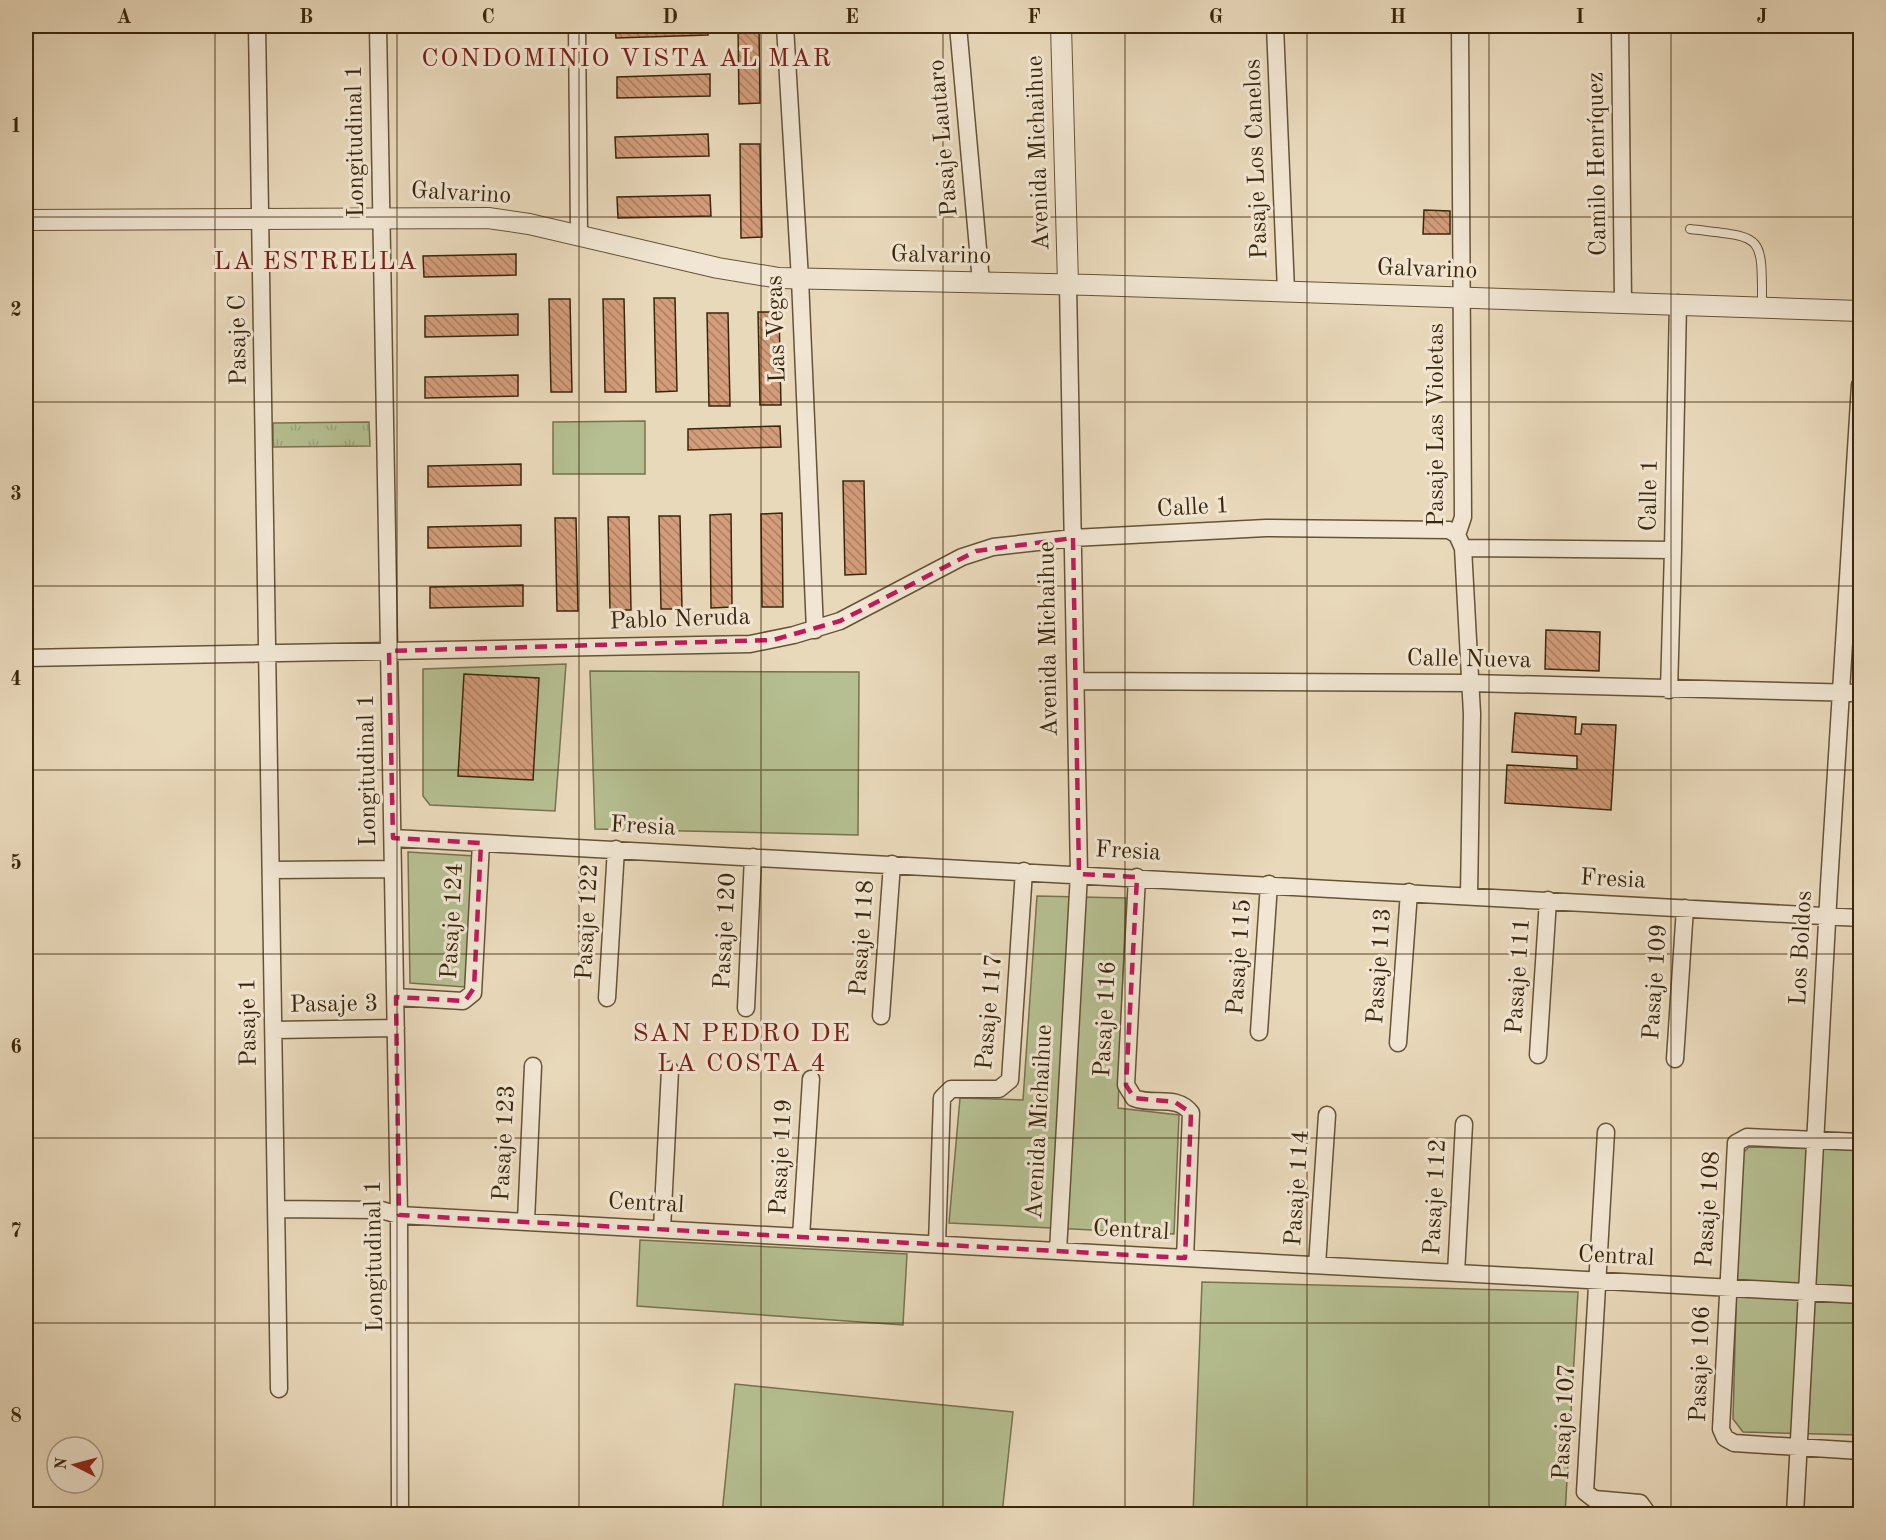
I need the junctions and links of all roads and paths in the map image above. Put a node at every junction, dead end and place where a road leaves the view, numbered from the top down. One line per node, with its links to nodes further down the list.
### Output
1 (258, 26): 11 (street, Pasaje C)
2 (378, 26): 10 (street, Longitudinal 1)
3 (577, 26): 14 (street)
4 (784, 26): 15 (street, Las Vegas)
5 (958, 26): 16 (street, Pasaje Lautaro)
6 (1061, 26): 17 (street, Avenida Michaihue)
7 (1275, 26): 18 (street, Pasaje Los Canelos)
8 (1460, 26): 19 (street, Pasaje Las Violetas)
9 (1620, 26): 20 (street, Camilo Henríquez)
10 (382, 217): 11 (street, Galvarino); 14 (street, Galvarino); 29 (street, Longitudinal 1)
11 (261, 219): 12 (street, Galvarino); 30 (street, Pasaje C)
12 (26, 220)
13 (1690, 229): 22 (lane)
14 (579, 234): 15 (street, Galvarino)
15 (800, 279): 16 (street, Galvarino); 28 (street, Las Vegas)
16 (981, 282): 17 (street, Galvarino)
17 (1068, 284): 18 (street, Galvarino); 25 (street, Avenida Michaihue)
18 (1286, 291): 19 (street, Galvarino)
19 (1461, 296): 20 (street, Galvarino); 26 (street, Pasaje Las Violetas)
20 (1623, 302): 21 (street, Galvarino)
21 (1678, 303): 22 (street, Galvarino); 27 (street, Calle 1)
22 (1762, 307): 23 (street, Galvarino)
23 (1860, 311)
24 (1860, 385): 35 (street, Los Boldos)
25 (1073, 538): 26 (street, Calle 1); 28 (street, Pablo Neruda); 32 (street, Avenida Michaihue)
26 (1460, 541): 27 (street, Calle 1); 33 (street, Pasaje Las Violetas)
27 (1673, 550): 34 (street)
28 (814, 630): 29 (street, Pablo Neruda)
29 (389, 651): 30 (street, Pablo Neruda); 37 (street, Longitudinal 1)
30 (268, 653): 31 (street, Pablo Neruda); 43 (street, Pasaje 1)
31 (26, 658)
32 (1076, 681): 33 (street, Calle Nueva); 45 (street, Avenida Michaihue)
33 (1471, 683): 34 (street, Calle Nueva); 49 (street, Pasaje Las Violetas)
34 (1669, 690): 35 (street, Calle Nueva)
35 (1843, 692): 36 (street, Calle Nueva); 52 (street, Los Boldos)
36 (1860, 693)
37 (393, 838): 38 (street, Fresia); 42 (street, Longitudinal 1)
38 (481, 843): 39 (street, Fresia); 54 (street, Pasaje 124)
39 (616, 849): 40 (street, Fresia); 55 (street, Pasaje 122)
40 (753, 856): 41 (street, Fresia); 56 (street, Pasaje 120)
41 (892, 864): 44 (street, Fresia); 57 (street, Pasaje 118)
42 (393, 869): 43 (street); 54 (street, Longitudinal 1)
43 (271, 870): 59 (street, Pasaje 1)
44 (1024, 871): 45 (street, Fresia); 77 (street, Pasaje 117)
45 (1079, 874): 46 (street, Fresia); 78 (street, Avenida Michaihue)
46 (1137, 877): 47 (street, Fresia); 79 (street, Pasaje 116)
47 (1269, 884): 48 (street, Fresia); 60 (street, Pasaje 115)
48 (1409, 892): 49 (street, Fresia); 61 (street, Pasaje 113)
49 (1469, 896): 50 (street, Fresia)
50 (1548, 900): 51 (street, Fresia); 62 (street, Pasaje 111)
51 (1685, 908): 52 (street, Fresia); 63 (street, Pasaje 109)
52 (1828, 916): 53 (street, Fresia); 70 (street, Los Boldos)
53 (1860, 918)
54 (396, 997): 58 (street, Longitudinal 1)
55 (607, 998)
56 (746, 1008)
57 (881, 1016)
58 (396, 1028): 59 (street, Pasaje 3); 73 (street, Longitudinal 1)
59 (274, 1030): 72 (street, Pasaje 1)
60 (1259, 1032)
61 (1398, 1043)
62 (1538, 1055)
63 (1675, 1059)
64 (533, 1066): 74 (street, Pasaje 123)
65 (670, 1070): 75 (street)
66 (811, 1079): 76 (street, Pasaje 119)
67 (1327, 1114): 80 (street, Pasaje 114)
68 (1464, 1124): 81 (street, Pasaje 112)
69 (1606, 1132): 82 (street)
70 (1815, 1140): 71 (street); 83 (street, Pasaje 108); 84 (street, Los Boldos)
71 (1860, 1142)
72 (276, 1209): 73 (street, Central); 86 (street, Pasaje 1)
73 (399, 1215): 74 (street, Central); 89 (street, Longitudinal 1)
74 (526, 1221): 75 (street, Central)
75 (662, 1229): 76 (street, Central)
76 (801, 1237): 77 (street, Central)
77 (938, 1244): 78 (street, Central)
78 (1058, 1251): 79 (street, Central)
79 (1185, 1258): 80 (street, Central)
80 (1317, 1265): 81 (street, Central)
81 (1456, 1273): 82 (street, Central)
82 (1597, 1280): 83 (street, Central); 90 (street, Pasaje 107)
83 (1728, 1287): 84 (street, Central); 87 (street, Pasaje 106)
84 (1807, 1292): 85 (street, Central); 87 (street, Los Boldos)
85 (1860, 1295)
86 (279, 1389)
87 (1799, 1447): 88 (street); 91 (street, Los Boldos)
88 (1860, 1451)
89 (400, 1515)
90 (1648, 1515)
91 (1795, 1515)

